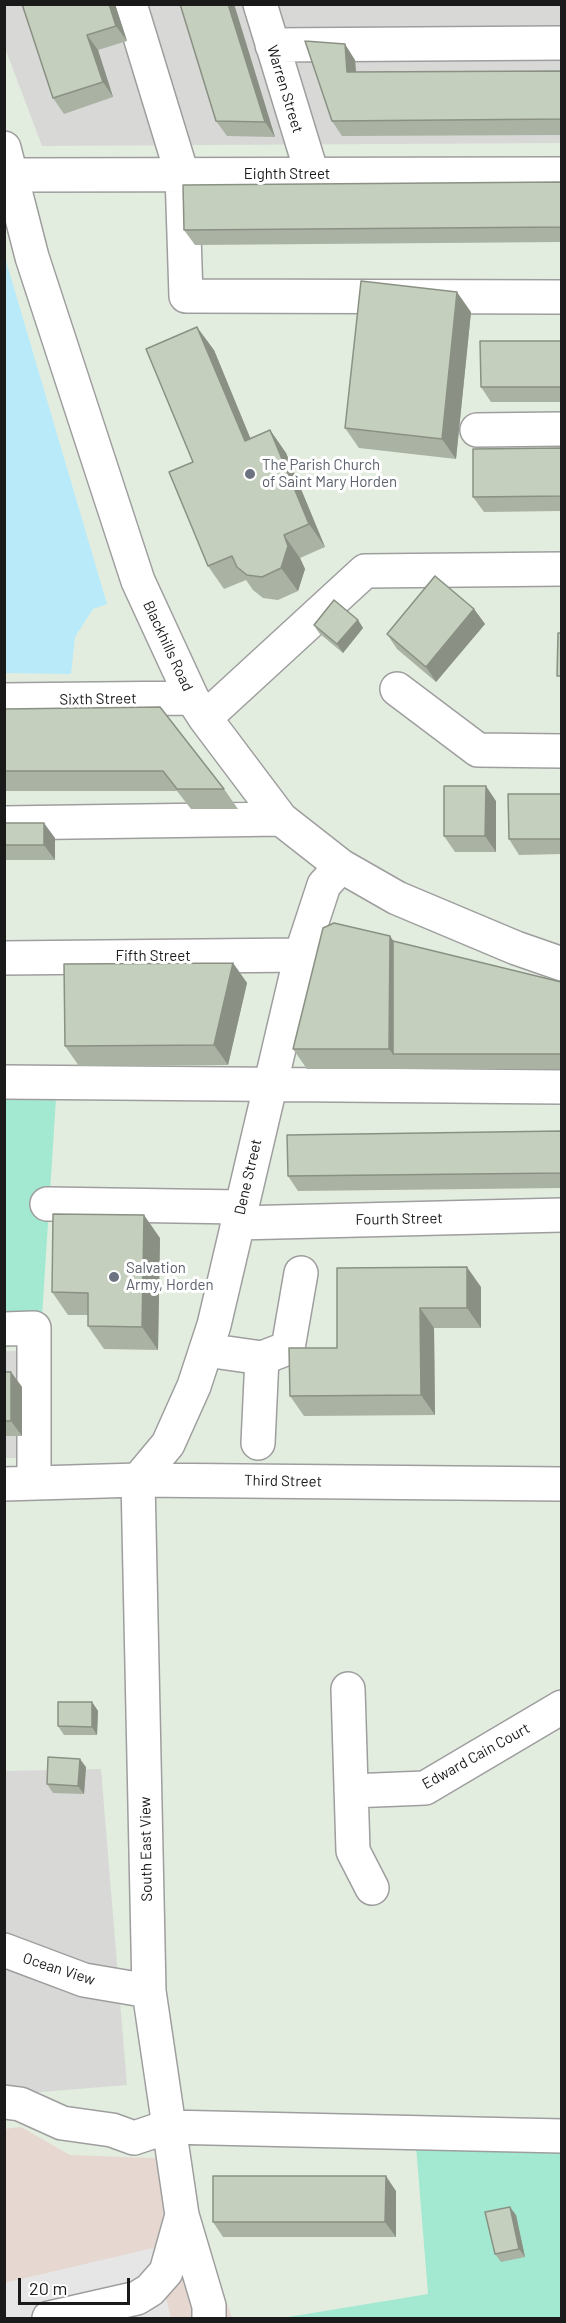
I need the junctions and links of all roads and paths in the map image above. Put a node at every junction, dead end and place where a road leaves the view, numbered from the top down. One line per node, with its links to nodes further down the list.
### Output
1 (130, 4): 6 (street)
2 (260, 4): 4 (street, Warren Street)
3 (561, 43): 4 (street)
4 (272, 45): 7 (street, Warren Street)
5 (9, 161): 6 (street, Eighth Street); 15 (street, Blackhills Road)
6 (182, 174): 7 (street, Eighth Street); 9 (street)
7 (312, 174): 8 (street, Eighth Street)
8 (561, 174)
9 (561, 297)
10 (561, 429): 11 (street)
11 (477, 430)
12 (561, 569): 15 (street)
13 (397, 689): 16 (street)
14 (4, 700): 15 (street, Sixth Street)
15 (198, 708): 17 (street, Blackhills Road)
16 (561, 751)
17 (281, 819): 18 (street); 19 (street, Blackhills Road)
18 (4, 823)
19 (341, 866): 20 (street, Dene Street); 22 (street, Blackhills Road)
20 (301, 955): 21 (street, Fifth Street); 24 (street, Dene Street)
21 (4, 958)
22 (561, 964)
23 (4, 1082): 24 (street)
24 (271, 1083): 25 (street); 27 (street, Dene Street)
25 (561, 1087)
26 (46, 1204): 27 (street, Fourth Street)
27 (239, 1215): 28 (street, Fourth Street); 31 (street, Dene Street)
28 (561, 1215)
29 (301, 1273): 32 (street)
30 (4, 1329): 35 (street)
31 (206, 1350): 32 (street); 34 (street, Dene Street)
32 (262, 1358): 33 (street)
33 (258, 1443)
34 (138, 1480): 35 (street, Third Street); 36 (street, Third Street); 42 (street, South East View)
35 (19, 1484)
36 (561, 1484)
37 (348, 1689): 39 (street)
38 (561, 1707): 39 (street, Edward Cain Court)
39 (351, 1791): 40 (street)
40 (372, 1888)
41 (4, 1950): 42 (street, Ocean View)
42 (149, 1991): 44 (street, South East View)
43 (4, 2102): 44 (street)
44 (167, 2127): 45 (street); 46 (street, South East View)
45 (561, 2136)
46 (182, 2216): 47 (street, South East View); 48 (street)
47 (213, 2314)
48 (49, 2319)

